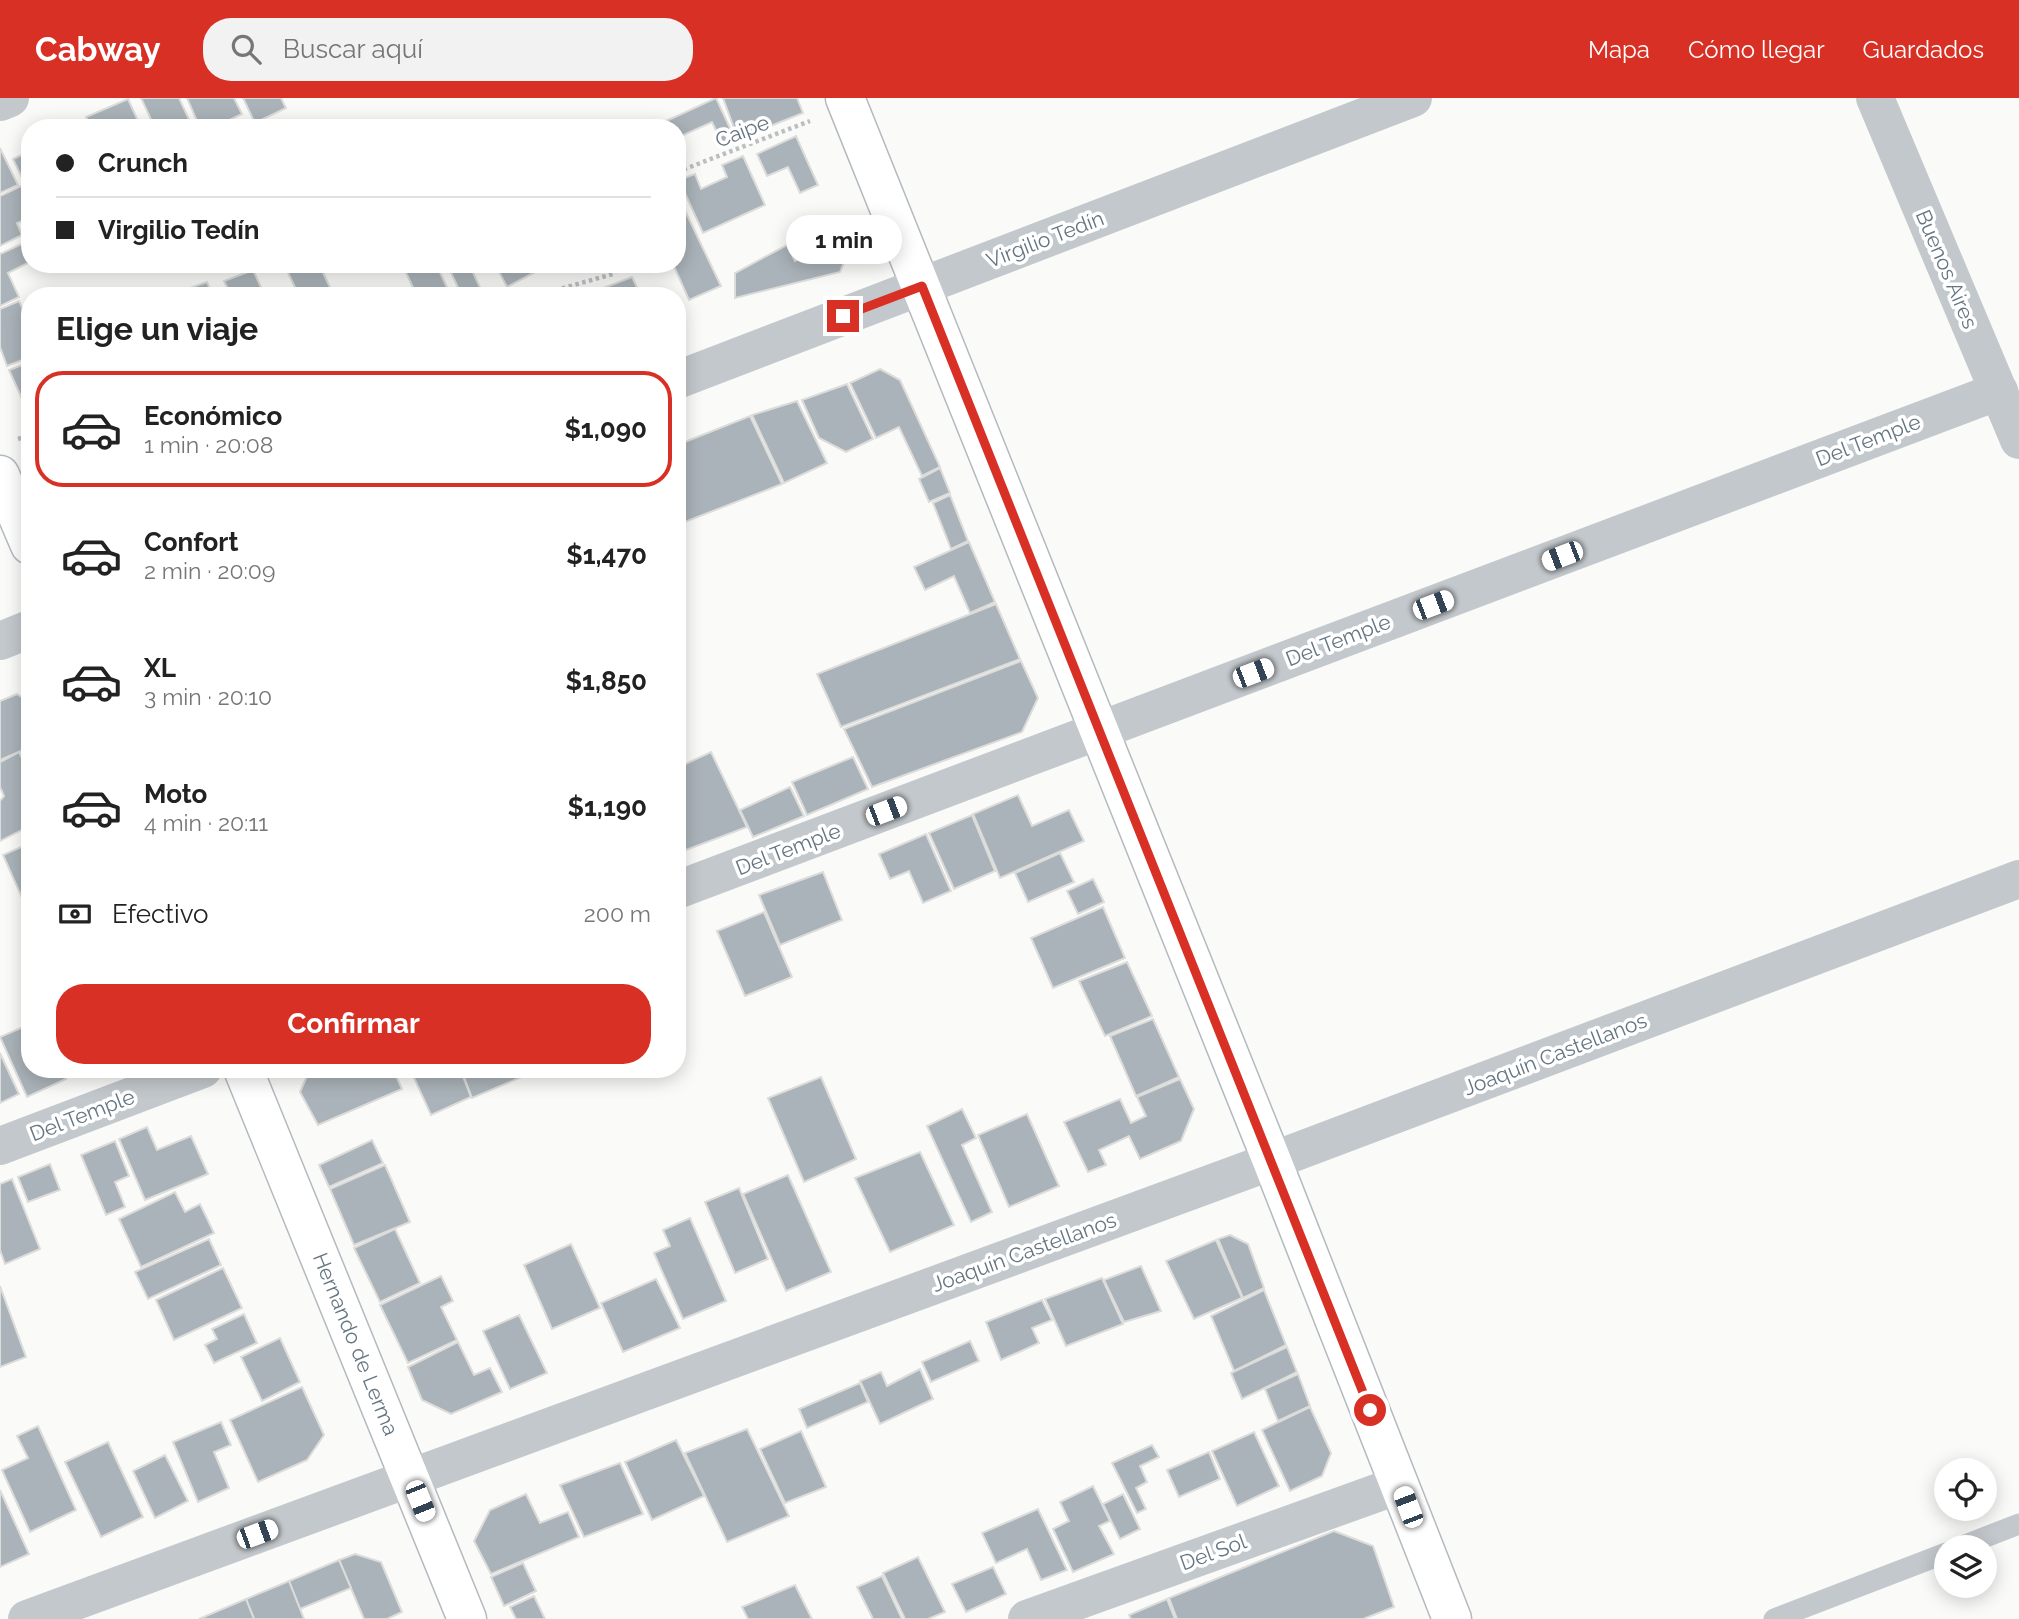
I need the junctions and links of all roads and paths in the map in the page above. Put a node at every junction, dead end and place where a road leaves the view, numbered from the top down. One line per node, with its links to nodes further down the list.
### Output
1 (10, 98): 4 (street)
2 (1413, 98): 8 (street, Virgilio Tedín)
3 (1875, 98): 11 (street, Buenos Aires)
4 (0, 102)
5 (831, 108): 6 (path, Caipe); 8 (main road)
6 (686, 168)
7 (612, 273): 9 (path)
8 (922, 286): 10 (street, Virgilio Tedín); 17 (main road)
9 (567, 287)
10 (686, 377)
11 (1999, 391): 12 (street, Buenos Aires); 17 (street, Del Temple)
12 (2019, 440)
13 (0, 475): 14 (main road)
14 (21, 524)
15 (21, 633): 16 (street)
16 (0, 641)
17 (1098, 731): 19 (street, Del Temple); 23 (main road)
18 (2019, 879): 23 (street, Joaquín Castellanos)
19 (686, 887)
20 (179, 1078): 22 (street, Del Temple)
21 (247, 1078): 24 (main road, Hernando de Lerma)
22 (0, 1146)
23 (1272, 1161): 24 (street, Joaquín Castellanos); 25 (main road)
24 (410, 1478): 29 (street, Joaquín Castellanos); 30 (main road, Hernando de Lerma)
25 (1399, 1485): 31 (street, Del Sol); 32 (main road)
26 (2019, 1524): 27 (lane)
27 (1991, 1535)
28 (1934, 1558): 33 (lane)
29 (27, 1619)
30 (467, 1619)
31 (1027, 1619)
32 (1452, 1619)
33 (1774, 1619)

